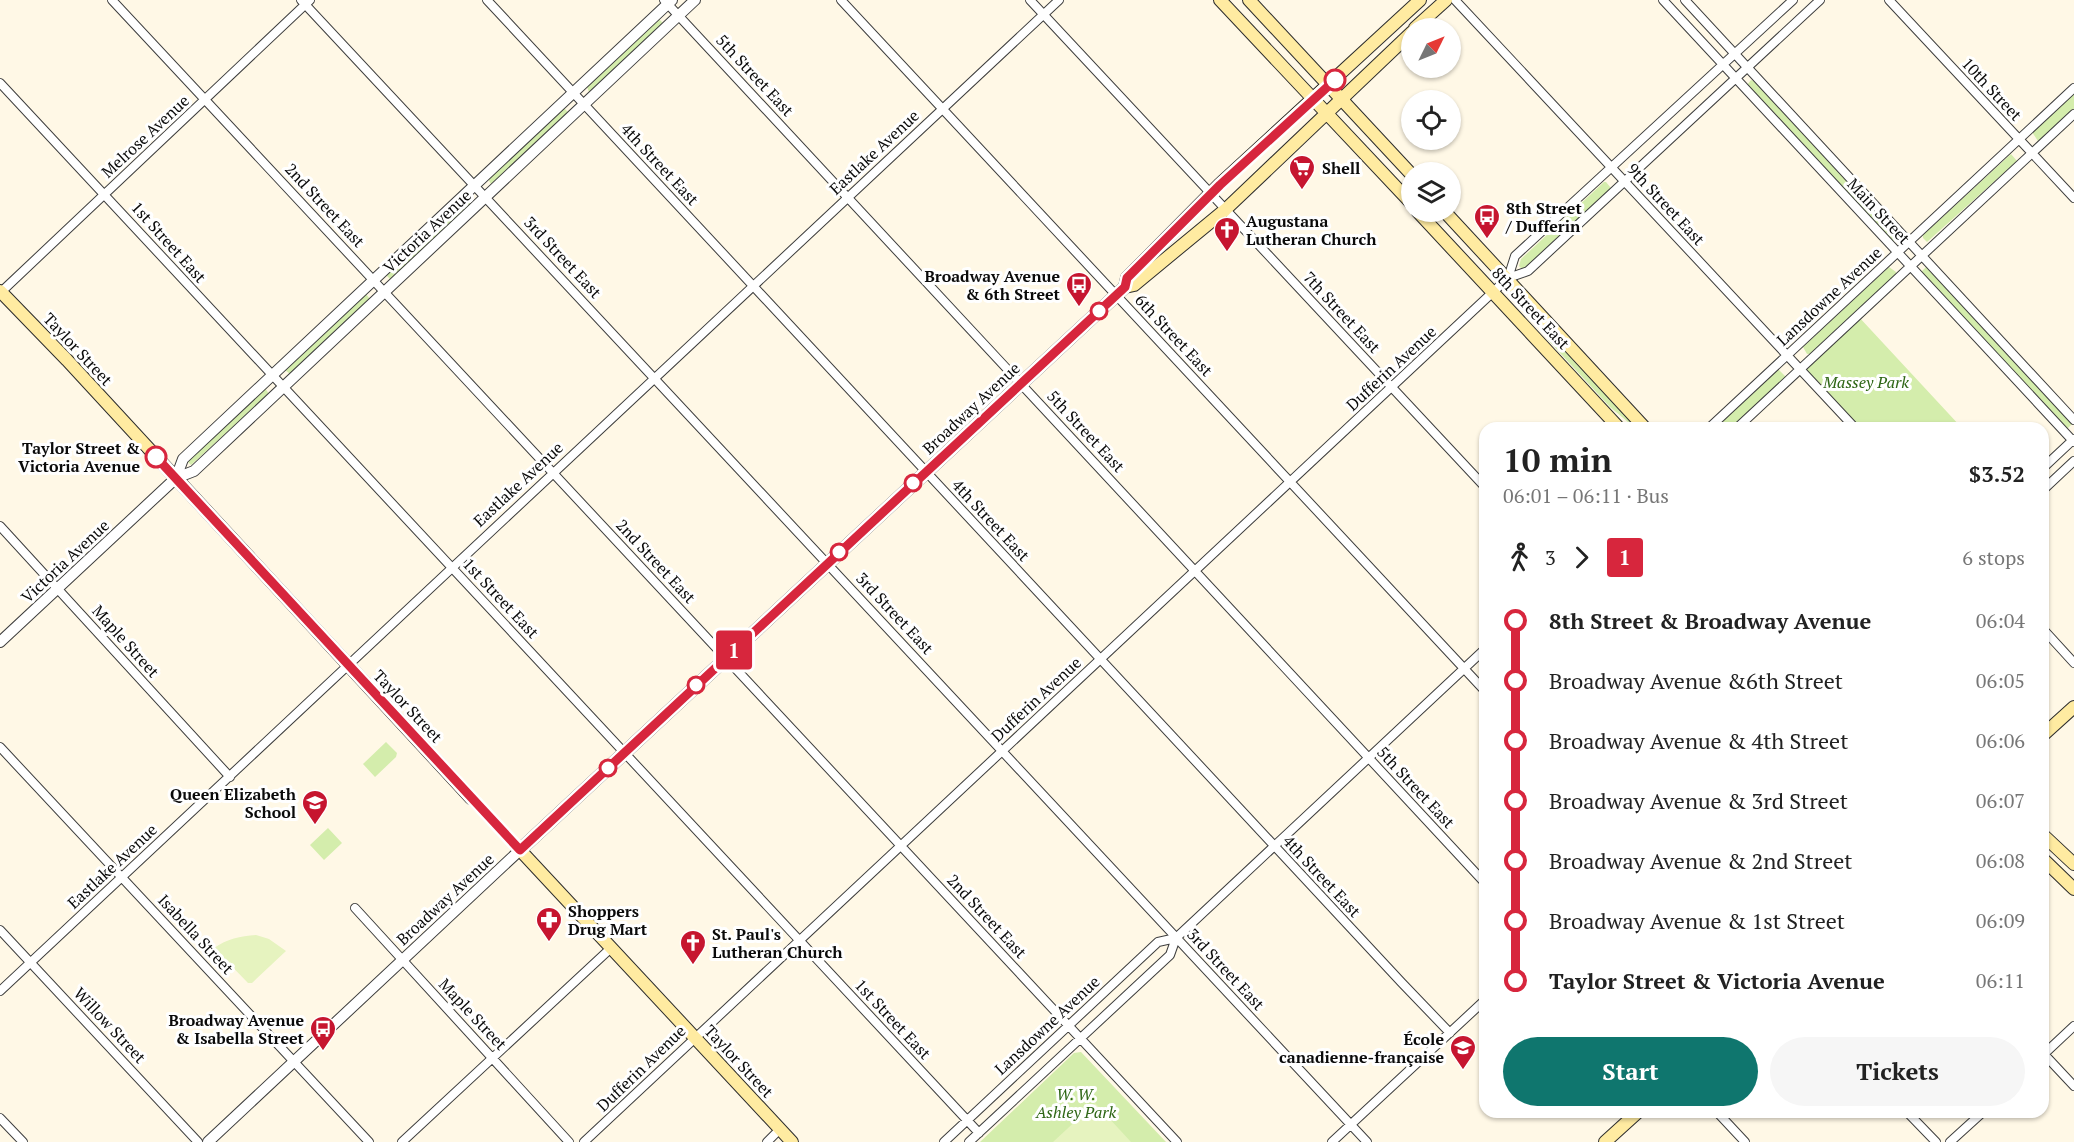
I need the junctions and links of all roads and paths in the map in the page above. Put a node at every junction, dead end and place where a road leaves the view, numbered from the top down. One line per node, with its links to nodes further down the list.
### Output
1 (112, 0): 31 (street, 2nd Street East)
2 (487, 0): 30 (street, 4th Street East)
3 (695, 0): 20 (street, Victoria Avenue)
4 (841, 0): 35 (street, 6th Street East)
5 (1030, 0): 19 (street, 7th Street East)
6 (1059, 0): 19 (street, Eastlake Avenue)
7 (1220, 0): 33 (main road)
8 (1249, 0): 28 (main road)
9 (1420, 0): 28 (main road, Broadway Avenue)
10 (1446, 0): 21 (main road)
11 (1455, 0): 41 (street, 9th Street East)
12 (1663, 0): 24 (street, Main Street)
13 (1685, 0): 23 (street, Main Street)
14 (1793, 0): 23 (street, Dufferin Avenue)
15 (1820, 0): 25 (street, Dufferin Avenue)
16 (1889, 0): 38 (street, 10th Street)
17 (668, 1): 20 (street, 5th Street East); 30 (street, Victoria Avenue)
18 (306, 2): 31 (street, Melrose Avenue); 43 (street, 3rd Street East)
19 (1043, 15): 35 (street, Eastlake Avenue); 46 (street, 7th Street East)
20 (679, 16): 34 (street, Victoria Avenue); 48 (street, 5th Street East)
21 (1426, 18)
22 (1401, 42): 32 (main road, Broadway Avenue)
23 (1735, 54): 24 (street, Dufferin Avenue); 25 (street, Main Street)
24 (1723, 65): 26 (street, Main Street); 41 (street, Dufferin Avenue)
25 (1747, 67): 26 (street, Dufferin Avenue); 53 (street, Main Street)
26 (1736, 78): 42 (street, Dufferin Avenue); 54 (street, Main Street)
27 (0, 83): 45 (street, 1st Street East)
28 (1329, 86): 32 (main road); 33 (main road, Broadway Avenue)
29 (2074, 88): 38 (street, Lansdowne Avenue)
30 (573, 94): 34 (street, 4th Street East); 43 (street, Victoria Avenue)
31 (205, 99): 45 (street, Melrose Avenue); 58 (street, 2nd Street East)
32 (1341, 99): 36 (main road, Broadway Avenue); 40 (main road)
33 (1312, 100): 36 (main road); 46 (main road, Broadway Avenue)
34 (584, 105): 47 (street, Victoria Avenue); 59 (street, 4th Street East)
35 (942, 108): 48 (street, Eastlake Avenue); 60 (street, 6th Street East)
36 (1326, 113): 44 (main road); 50 (main road, Broadway Avenue)
37 (2074, 114): 39 (street, Lansdowne Avenue)
38 (2019, 139): 39 (street, 10th Street); 53 (street, Lansdowne Avenue)
39 (2032, 153): 49 (street, 10th Street); 55 (street, Lansdowne Avenue)
40 (1401, 163)
41 (1611, 167): 42 (street, 9th Street East); 57 (street, Dufferin Avenue)
42 (1624, 182): 57 (street, Dufferin Avenue); 64 (street, 9th Street East)
43 (475, 185): 47 (street, 3rd Street East); 58 (street, Victoria Avenue)
44 (1401, 192)
45 (104, 194): 61 (street, Melrose Avenue); 66 (street, 1st Street East)
46 (1210, 194): 50 (street, 7th Street East); 60 (main road, Broadway Avenue)
47 (486, 196): 62 (street, Victoria Avenue); 67 (street, 3rd Street East)
48 (848, 198): 59 (street, Eastlake Avenue); 68 (street, 5th Street East)
49 (2074, 198)
50 (1225, 210): 60 (main road, Broadway Avenue); 69 (street, 7th Street East)
51 (1427, 222): 63 (main road, 8th Street East)
52 (1455, 222): 57 (main road, 8th Street East)
53 (1909, 241): 54 (street, Lansdowne Avenue); 55 (street, Main Street)
54 (1897, 253): 56 (street, Main Street); 64 (street, Lansdowne Avenue)
55 (1922, 256): 56 (street, Lansdowne Avenue); 71 (street, Main Street)
56 (1910, 267): 65 (street, Lansdowne Avenue); 77 (street, Main Street)
57 (1508, 278): 63 (street, Dufferin Avenue); 73 (main road, 8th Street East)
58 (374, 280): 62 (street, 2nd Street East); 66 (street, Victoria Avenue)
59 (752, 286): 67 (street, Eastlake Avenue); 81 (street, 4th Street East)
60 (1120, 291): 68 (main road, Broadway Avenue); 84 (street, 6th Street East)
61 (0, 292): 82 (main road, Taylor Street)
62 (384, 292): 70 (street, Victoria Avenue); 80 (street, 2nd Street East)
63 (1493, 292): 69 (street, Dufferin Avenue); 72 (main road, 8th Street East)
64 (1786, 356): 65 (street, 9th Street East); 74 (street, Lansdowne Avenue)
65 (1799, 369): 75 (street, Lansdowne Avenue); 76 (street, 9th Street East)
66 (272, 376): 70 (street, 1st Street East); 82 (street, Victoria Avenue)
67 (654, 377): 80 (street, Eastlake Avenue); 87 (street, 3rd Street East)
68 (1021, 383): 81 (main road, Broadway Avenue); 89 (street, 5th Street East)
69 (1393, 387): 83 (street, 7th Street East); 84 (street, Dufferin Avenue)
70 (283, 388): 82 (street, Victoria Avenue); 88 (street, 1st Street East)
71 (2074, 420)
72 (1613, 422)
73 (1640, 422)
74 (1715, 422)
75 (1743, 422)
76 (1849, 422)
77 (2074, 440): 79 (street)
78 (2074, 462): 85 (street)
79 (2049, 463)
80 (553, 472): 88 (street, Eastlake Avenue); 94 (street, 2nd Street East)
81 (926, 472): 87 (main road, Broadway Avenue); 95 (street, 4th Street East)
82 (176, 478): 90 (street, Victoria Avenue); 97 (main road, Taylor Street)
83 (1479, 480)
84 (1291, 482): 89 (street, Dufferin Avenue); 98 (street, 6th Street East)
85 (2049, 485)
86 (0, 526): 90 (street, Maple Street)
87 (828, 563): 94 (main road, Broadway Avenue); 103 (street, 3rd Street East)
88 (452, 567): 97 (street, Eastlake Avenue); 104 (street, 1st Street East)
89 (1195, 571): 95 (street, Dufferin Avenue); 105 (street, 5th Street East)
90 (57, 588): 92 (street, Victoria Avenue); 106 (street, Maple Street)
91 (2049, 636): 96 (street)
92 (0, 642)
93 (1479, 655): 98 (street, Lansdowne Avenue)
94 (726, 658): 104 (main road, Broadway Avenue); 109 (street, 2nd Street East)
95 (1101, 659): 103 (street, Dufferin Avenue); 110 (street, 4th Street East)
96 (2074, 663)
97 (348, 664): 106 (street, Eastlake Avenue); 107 (main road, Taylor Street)
98 (1464, 669): 99 (street, 6th Street East); 105 (street, Lansdowne Avenue)
99 (1479, 685)
100 (2074, 707): 101 (main road)
101 (2049, 730)
102 (0, 747): 115 (street, Isabella Street)
103 (1002, 751): 109 (street, Dufferin Avenue); 119 (street, 3rd Street East)
104 (624, 752): 111 (main road, Broadway Avenue); 120 (street, 1st Street East)
105 (1369, 758): 110 (street, Lansdowne Avenue); 114 (street, 5th Street East)
106 (230, 777): 115 (street, Eastlake Avenue)
107 (471, 798): 111 (street, Taylor Street)
108 (2049, 841): 112 (main road)
109 (901, 845): 120 (street, Dufferin Avenue); 126 (street, 2nd Street East)
110 (1275, 847): 119 (street, Lansdowne Avenue); 128 (street, 4th Street East)
111 (520, 850): 121 (main road, Taylor Street); 122 (street, Broadway Avenue)
112 (2074, 864)
113 (2049, 865): 116 (main road)
114 (1479, 876)
115 (122, 877): 123 (street, Eastlake Avenue); 134 (street, Isabella Street)
116 (2074, 889)
117 (355, 908): 122 (street, Maple Street)
118 (0, 930): 123 (street, Willow Street)
119 (1176, 938): 126 (street, Lansdowne Avenue); 130 (street, Lansdowne Avenue); 142 (street, 3rd Street East)
120 (800, 940): 129 (street, Dufferin Avenue); 141 (street, 1st Street East)
121 (611, 948): 129 (main road, Taylor Street); 132 (street)
122 (403, 960): 132 (street, Maple Street); 134 (street, Broadway Avenue)
123 (31, 963): 124 (street, Eastlake Avenue); 146 (street, Willow Street)
124 (0, 991)
125 (1479, 1006): 128 (street)
126 (1068, 1026): 130 (street, 2nd Street East); 141 (street, Lansdowne Avenue)
127 (2074, 1026): 131 (street)
128 (1450, 1033): 142 (street)
129 (694, 1037): 143 (main road, Taylor Street); 151 (street, Dufferin Avenue)
130 (1080, 1039): 144 (street, Lansdowne Avenue); 156 (street, 2nd Street East)
131 (2049, 1049)
132 (493, 1057): 149 (street); 150 (street, Maple Street)
133 (2049, 1060): 135 (street)
134 (294, 1062): 147 (street, Broadway Avenue); 148 (street, Isabella Street)
135 (2074, 1086)
136 (0, 1118): 145 (street)
137 (1631, 1118): 159 (main road)
138 (1723, 1118): 160 (street)
139 (1913, 1118): 161 (street)
140 (1976, 1118): 162 (street)
141 (967, 1120): 144 (street, 1st Street East); 154 (street, Lansdowne Avenue)
142 (1351, 1125): 157 (street); 158 (street, 3rd Street East)
143 (780, 1129): 152 (street); 153 (main road, Taylor Street)
144 (979, 1133): 155 (street, Lansdowne Avenue)
145 (23, 1142)
146 (198, 1142)
147 (208, 1142)
148 (369, 1142)
149 (402, 1142)
150 (569, 1142)
151 (584, 1142)
152 (767, 1142)
153 (792, 1142)
154 (944, 1142)
155 (969, 1142)
156 (1177, 1142)
157 (1332, 1142)
158 (1367, 1142)
159 (1605, 1142)
160 (1745, 1142)
161 (1936, 1142)
162 (1950, 1142)

